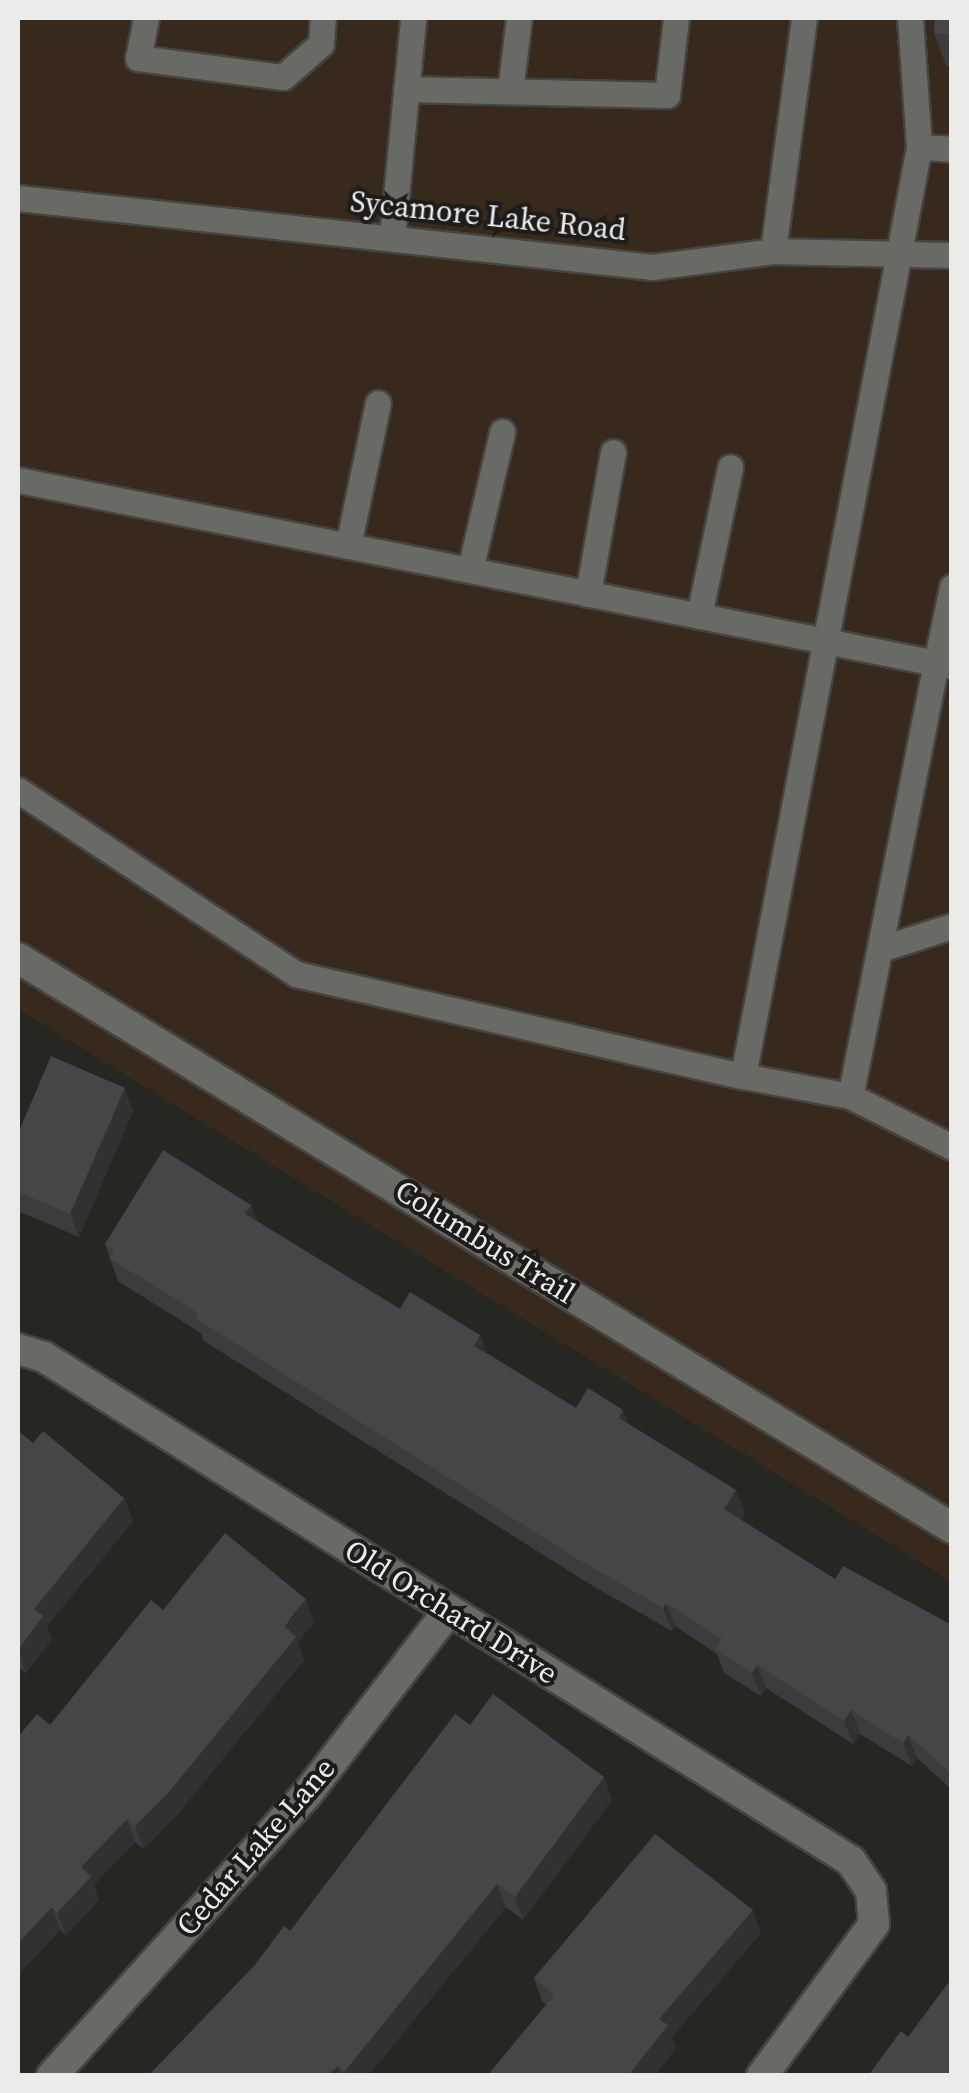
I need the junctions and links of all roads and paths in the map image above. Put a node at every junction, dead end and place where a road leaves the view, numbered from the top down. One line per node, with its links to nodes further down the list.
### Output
1 (146, 18): 2 (lane)
2 (323, 18)
3 (412, 18): 8 (lane)
4 (520, 18): 9 (lane)
5 (676, 18): 9 (lane)
6 (804, 18): 14 (lane)
7 (910, 18): 10 (lane)
8 (406, 89): 9 (lane); 13 (lane)
9 (510, 91)
10 (919, 147): 11 (lane); 16 (lane)
11 (952, 149)
12 (18, 198): 13 (lane, Sycamore Lake Road)
13 (392, 238): 14 (lane, Sycamore Lake Road)
14 (773, 251): 16 (lane, Sycamore Lake Road)
15 (952, 255): 16 (lane, Sycamore Lake Road)
16 (902, 256): 27 (lane)
17 (378, 403): 22 (lane)
18 (502, 432): 23 (lane)
19 (613, 452): 25 (lane)
20 (730, 467): 26 (lane)
21 (18, 480): 22 (lane)
22 (348, 546): 23 (lane)
23 (470, 570): 25 (lane)
24 (952, 587): 28 (lane)
25 (588, 594): 26 (lane)
26 (699, 616): 27 (lane)
27 (827, 642): 28 (lane); 33 (lane)
28 (944, 664): 31 (lane)
29 (18, 790): 33 (lane)
30 (952, 926): 31 (lane)
31 (880, 949): 34 (lane)
32 (18, 958): 37 (street, Columbus Trail)
33 (743, 1076): 34 (lane)
34 (850, 1096): 35 (lane)
35 (952, 1148)
36 (18, 1349): 38 (street, Old Orchard Drive)
37 (952, 1528)
38 (449, 1610): 39 (street, Cedar Lake Lane); 40 (street, Old Orchard Drive)
39 (52, 2076)
40 (762, 2076)

